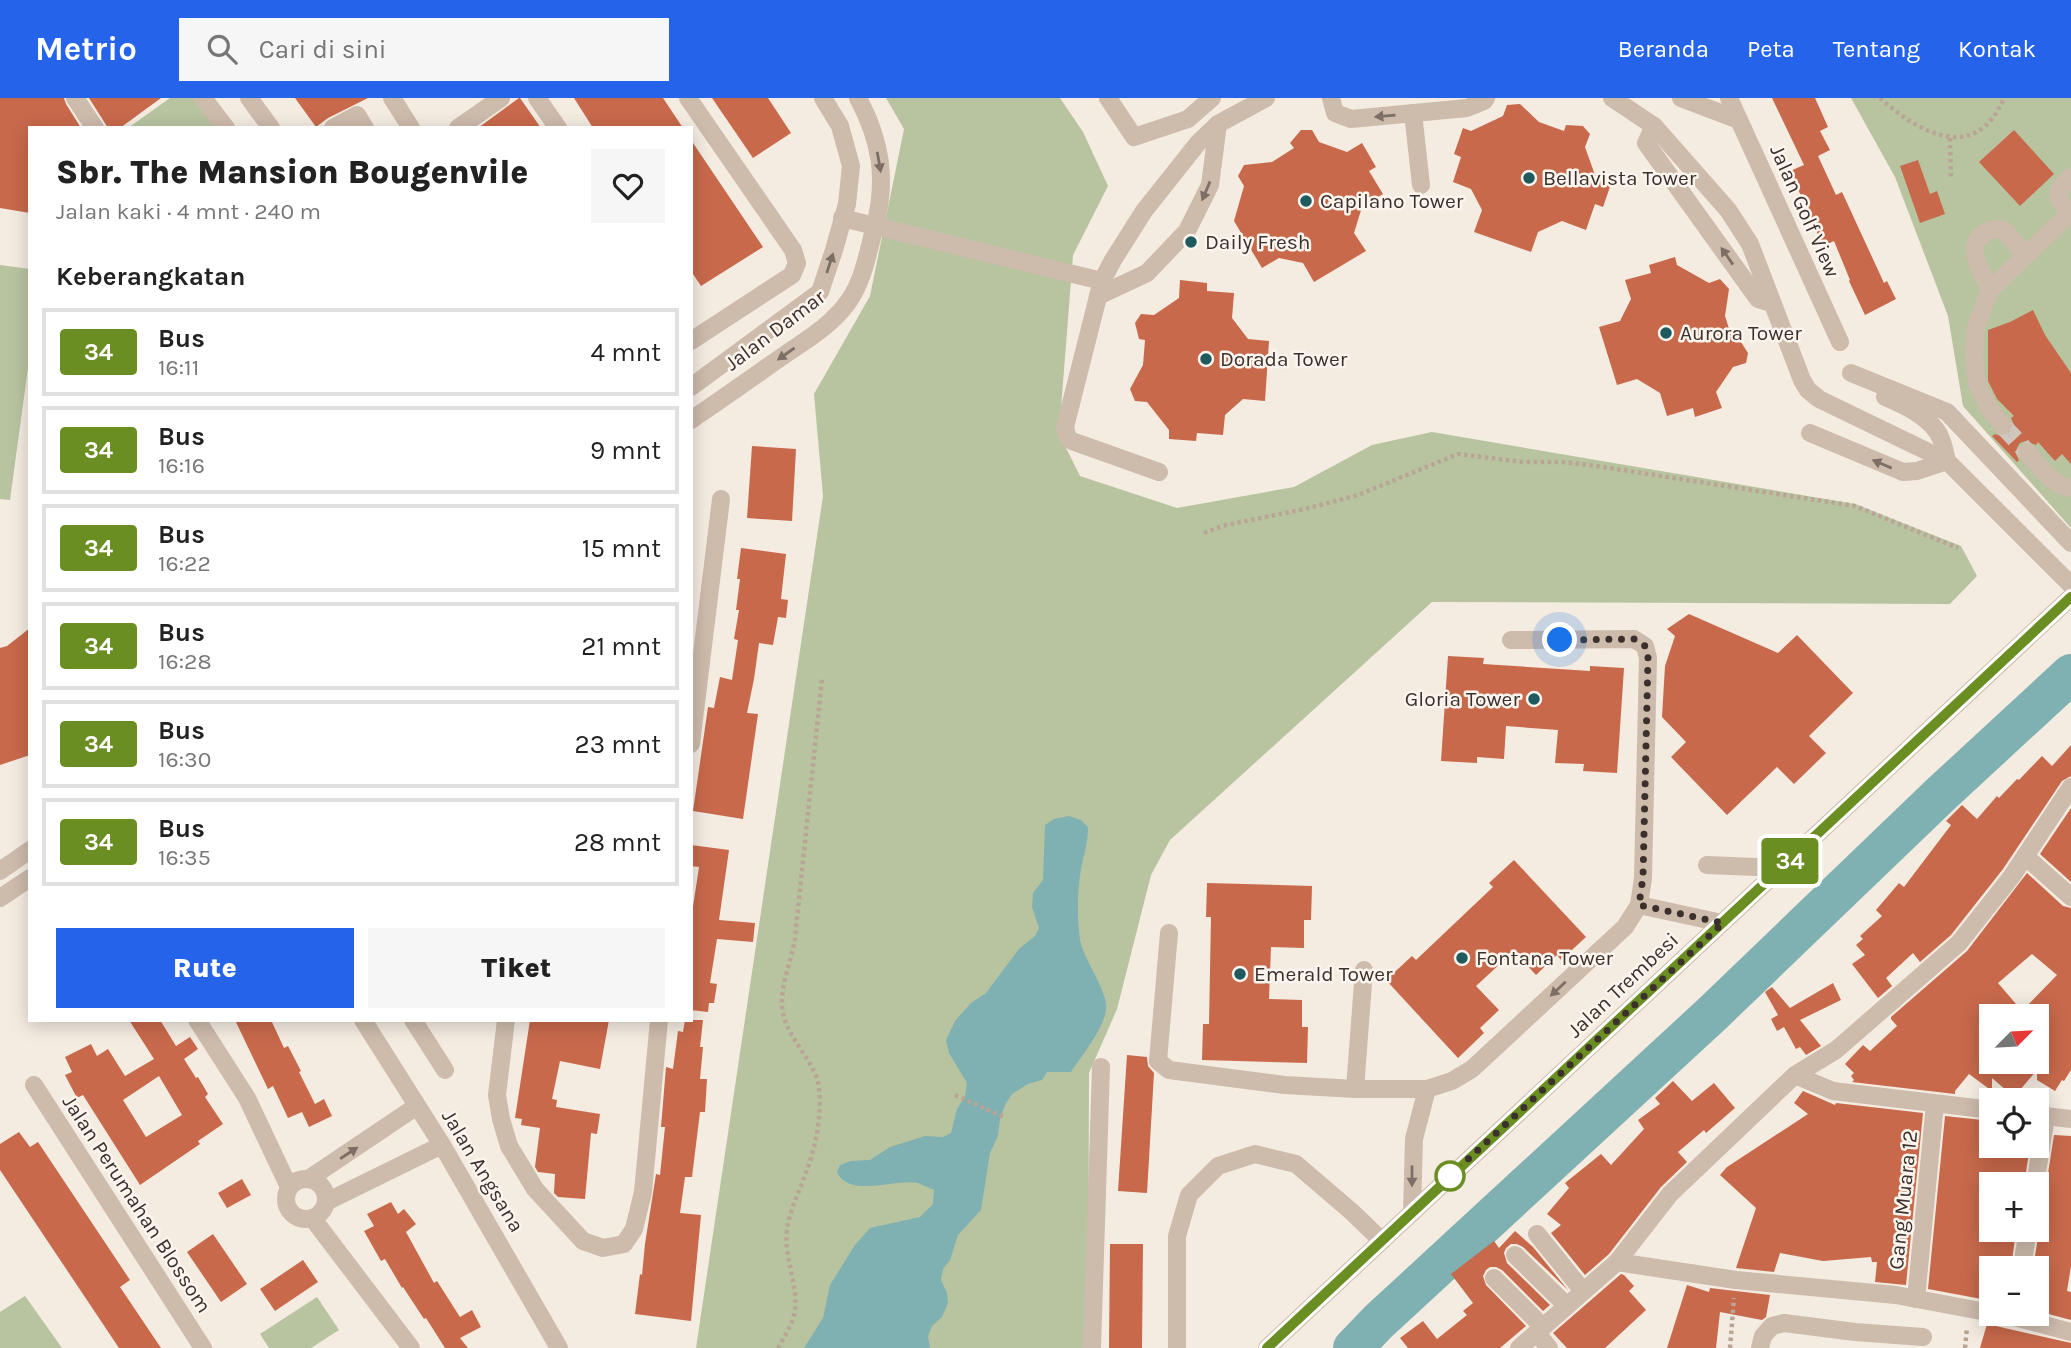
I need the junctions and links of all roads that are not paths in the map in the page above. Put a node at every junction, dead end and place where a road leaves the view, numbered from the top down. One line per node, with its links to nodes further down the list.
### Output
1 (75, 98): 21 (street)
2 (203, 98): 22 (street)
3 (249, 98): 23 (street)
4 (392, 98): 26 (street)
5 (501, 98): 27 (street)
6 (537, 98): 28 (street)
7 (688, 98): 39 (street)
8 (823, 98): 33 (street, Jalan Damar)
9 (858, 98): 34 (street, Jalan Damar, one-way to 34)
10 (1108, 98): 11 (street)
11 (1212, 98)
12 (1266, 98): 20 (street)
13 (1331, 98): 18 (street, one-way to 13)
14 (1486, 98): 18 (street)
15 (1612, 98): 29 (street)
16 (1681, 98): 19 (street)
17 (1729, 98): 19 (street, Jalan Golf View)
18 (1413, 113): 31 (street)
19 (1739, 120): 40 (street, Jalan Golf View)
20 (1218, 124): 36 (street); 36 (street, one-way to 36)
21 (94, 126)
22 (224, 126)
23 (270, 126)
24 (337, 126): 25 (street)
25 (364, 126)
26 (410, 126)
27 (461, 126)
28 (557, 126)
29 (1654, 126): 38 (street); 38 (street, one-way to 29)
30 (2071, 177): 32 (street)
31 (1421, 185)
32 (2070, 213): 35 (street)
33 (842, 218): 34 (street); 41 (street, Jalan Damar, one-way to 33)
34 (874, 227): 36 (street); 42 (street, Jalan Damar, one-way to 42)
35 (2025, 254): 37 (street); 37 (street)
36 (1100, 289): 47 (street)
37 (1990, 290): 43 (street)
38 (1772, 303): 46 (street)
39 (694, 333)
40 (1840, 342)
41 (693, 386)
42 (693, 419)
43 (2003, 426)
44 (1810, 433): 46 (street, one-way to 44)
45 (2027, 452): 48 (street)
46 (1947, 460): 50 (street); 51 (street)
47 (1159, 472)
48 (2071, 488)
49 (721, 499): 54 (street)
50 (2071, 543)
51 (2071, 585)
52 (2071, 597): 59 (street, Jalan Trembesi)
53 (1511, 640): 64 (street)
54 (693, 728)
55 (2071, 788): 57 (street)
56 (28, 851): 60 (street)
57 (2025, 857): 62 (street); 75 (street)
58 (1707, 865): 59 (street)
59 (1782, 868): 65 (street, Jalan Trembesi)
60 (0, 871)
61 (28, 878): 63 (street)
62 (2071, 897)
63 (0, 898)
64 (1639, 905): 65 (street); 78 (street, one-way to 78)
65 (1723, 923): 88 (street, Jalan Trembesi)
66 (1169, 933): 77 (street)
67 (1364, 970): 77 (street)
68 (198, 1022): 86 (street)
69 (414, 1022): 74 (street)
70 (506, 1022): 71 (street)
71 (659, 1022)
72 (370, 1023): 80 (street, Jalan Angsana)
73 (1101, 1067): 105 (street)
74 (445, 1070)
75 (1796, 1075): 79 (street); 93 (street)
76 (34, 1085): 102 (street, Jalan Perumahan Blossom)
77 (1355, 1089): 78 (street)
78 (1427, 1089): 88 (street, one-way to 88)
79 (1935, 1104): 81 (street); 96 (street, Gang Muara 12)
80 (417, 1106): 84 (street, Jalan Angsana); 85 (street, one-way to 80)
81 (1979, 1109)
82 (2049, 1116): 83 (street)
83 (2071, 1119)
84 (442, 1146): 87 (street); 104 (street, Jalan Angsana)
85 (310, 1178): 86 (street); 87 (street)
86 (289, 1187): 89 (street)
87 (328, 1201): 89 (street)
88 (1412, 1213): 91 (street, Jalan Trembesi)
89 (313, 1219): 103 (street)
90 (1537, 1234): 95 (street)
91 (1382, 1241): 106 (street); 107 (street, Jalan Trembesi)
92 (1515, 1255): 97 (street)
93 (1616, 1262): 95 (street); 96 (street)
94 (1494, 1278): 98 (street)
95 (1583, 1291): 97 (street)
96 (1916, 1299): 99 (street)
97 (1566, 1306): 98 (street)
98 (1540, 1330): 108 (street); 109 (street)
99 (2071, 1332)
100 (1923, 1337): 101 (street)
101 (1854, 1340): 110 (street)
102 (203, 1348)
103 (411, 1348)
104 (559, 1348)
105 (1092, 1348)
106 (1177, 1348)
107 (1266, 1348)
108 (1519, 1348)
109 (1549, 1348)
110 (1760, 1348)

